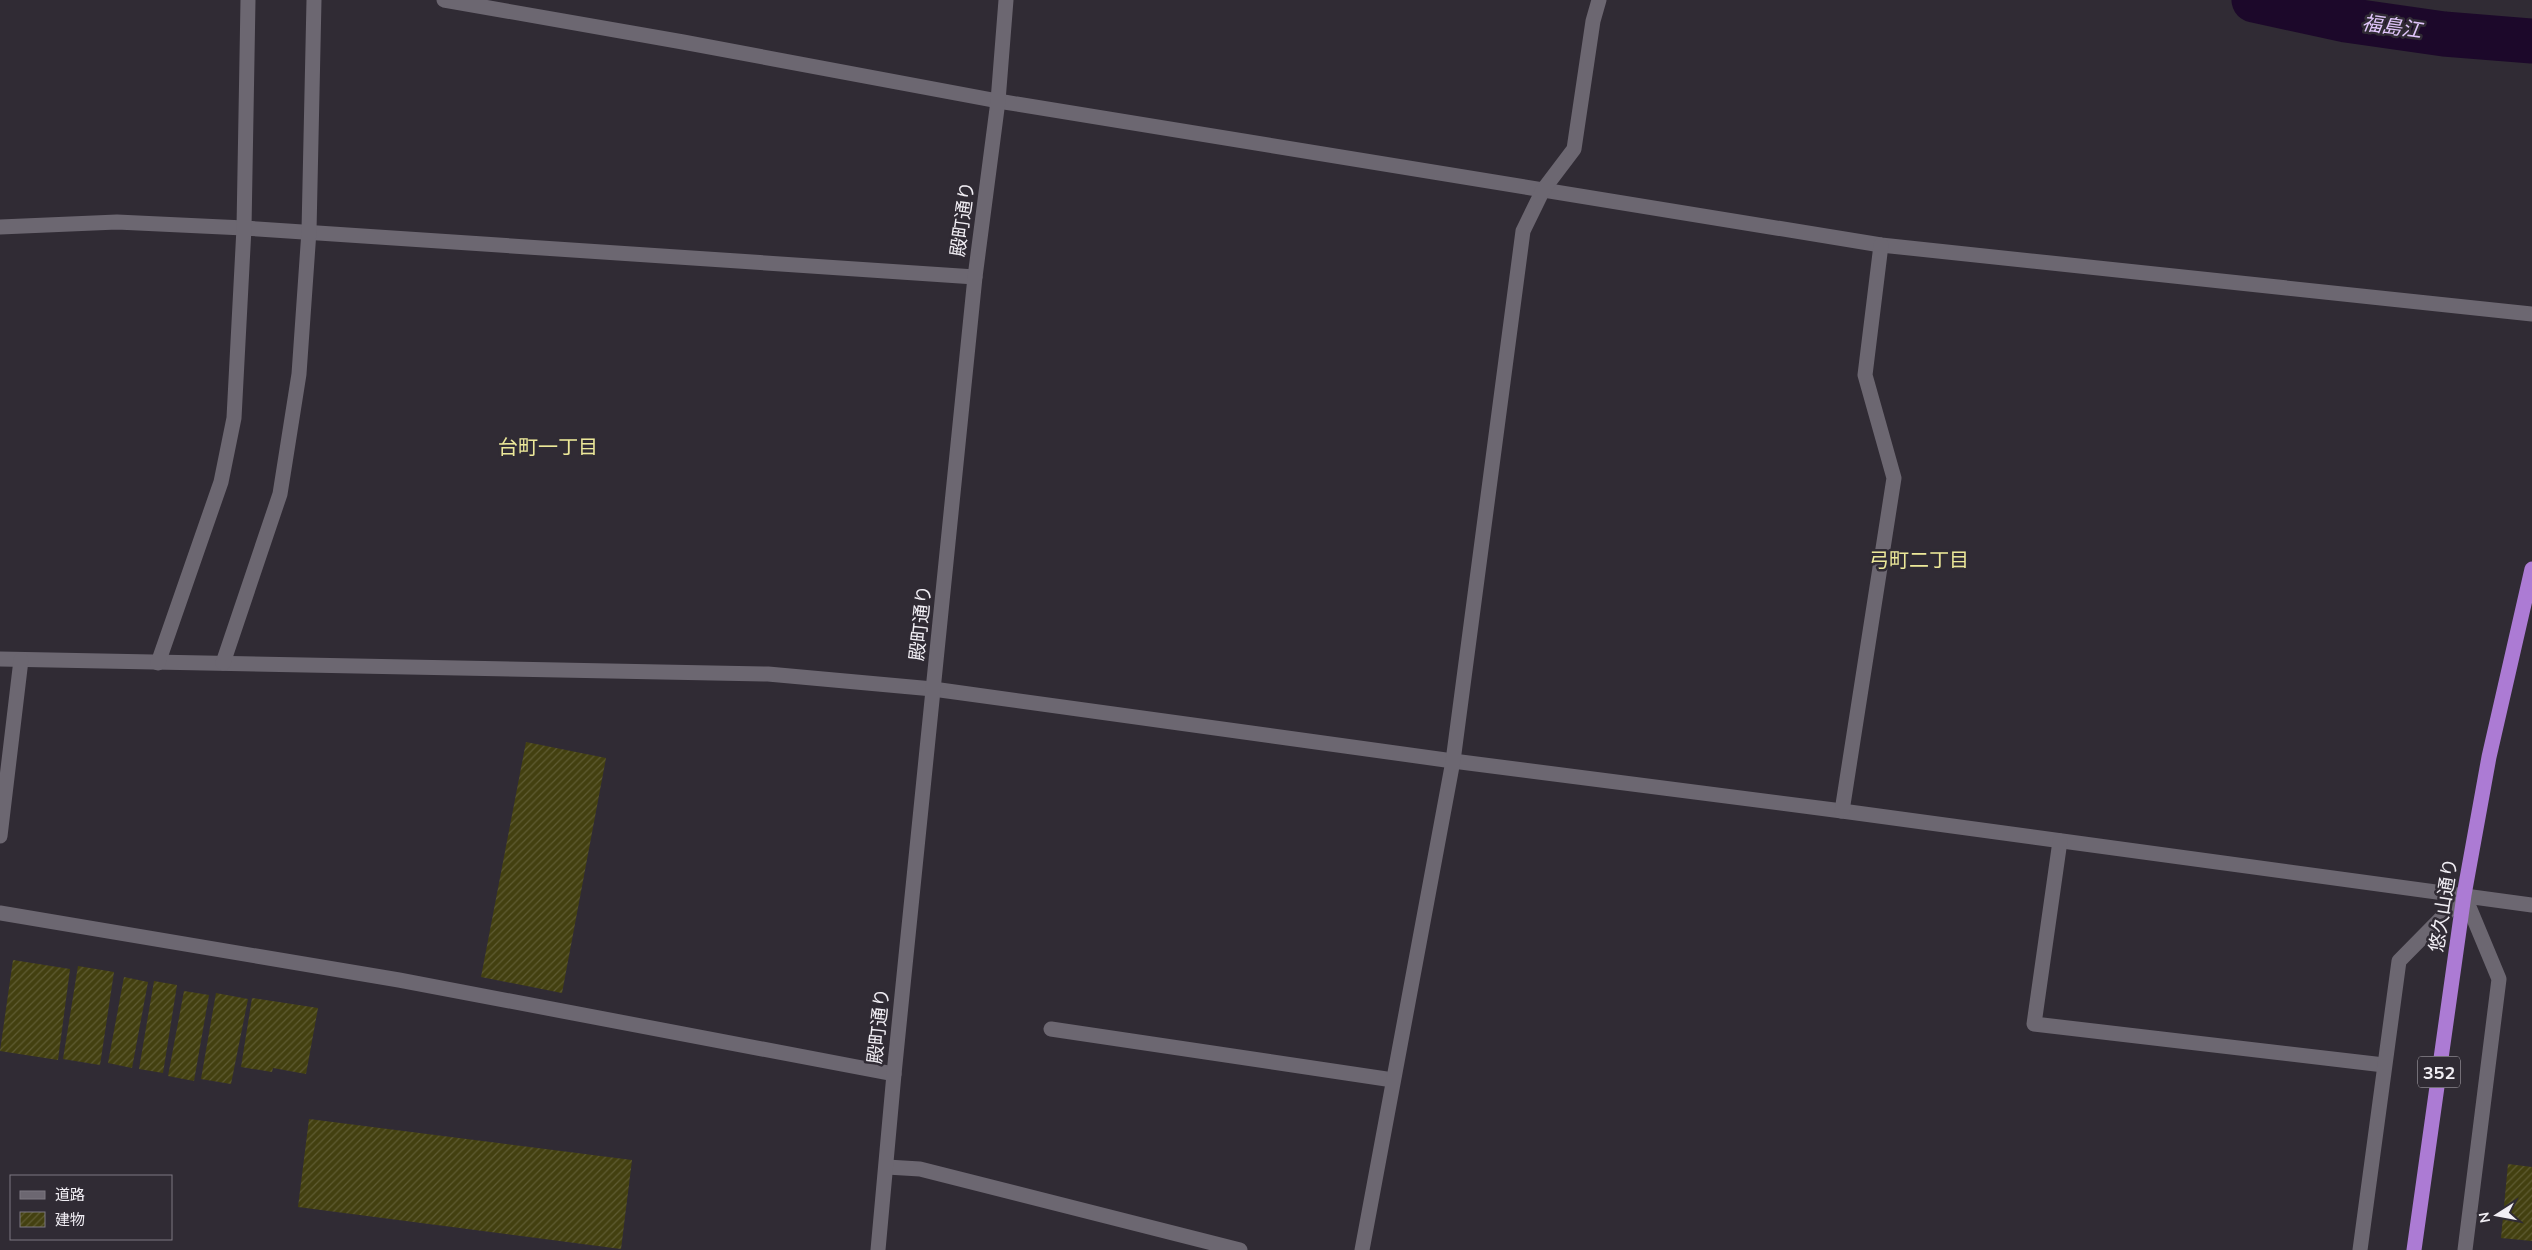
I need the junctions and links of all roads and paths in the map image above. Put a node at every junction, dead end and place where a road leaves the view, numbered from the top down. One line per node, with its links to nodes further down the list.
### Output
1 (248, 0): 9 (street)
2 (314, 0): 10 (street)
3 (444, 0): 6 (street)
4 (1006, 0): 6 (street, 殿町通り)
5 (1599, 0): 7 (street)
6 (998, 101): 7 (street); 12 (street, 殿町通り)
7 (1543, 190): 11 (street); 20 (street)
8 (0, 227): 9 (street)
9 (244, 228): 10 (street); 18 (street)
10 (309, 231): 12 (street); 17 (street)
11 (1882, 245): 13 (street); 21 (street)
12 (974, 277): 19 (street, 殿町通り)
13 (2532, 314)
14 (2532, 570): 24 (highway, 悠久山通り / 352)
15 (0, 659): 16 (street)
16 (21, 660): 18 (street); 22 (street)
17 (223, 663): 18 (street); 19 (street)
18 (158, 664)
19 (934, 689): 20 (street); 29 (street, 殿町通り)
20 (1453, 761): 21 (street); 30 (street)
21 (1842, 811): 23 (street)
22 (0, 836)
23 (2060, 841): 24 (street); 28 (street)
24 (2464, 895): 25 (street); 28 (street); 36 (highway, 悠久山通り / 352); 37 (street)
25 (2532, 906)
26 (0, 913): 29 (street)
27 (1051, 1029): 30 (street)
28 (2384, 1065): 35 (street)
29 (894, 1074): 31 (street, 殿町通り)
30 (1393, 1080): 34 (street)
31 (887, 1167): 32 (street, 殿町通り); 33 (street)
32 (878, 1250)
33 (1240, 1250)
34 (1362, 1250)
35 (2360, 1250)
36 (2414, 1250)
37 (2465, 1250)

